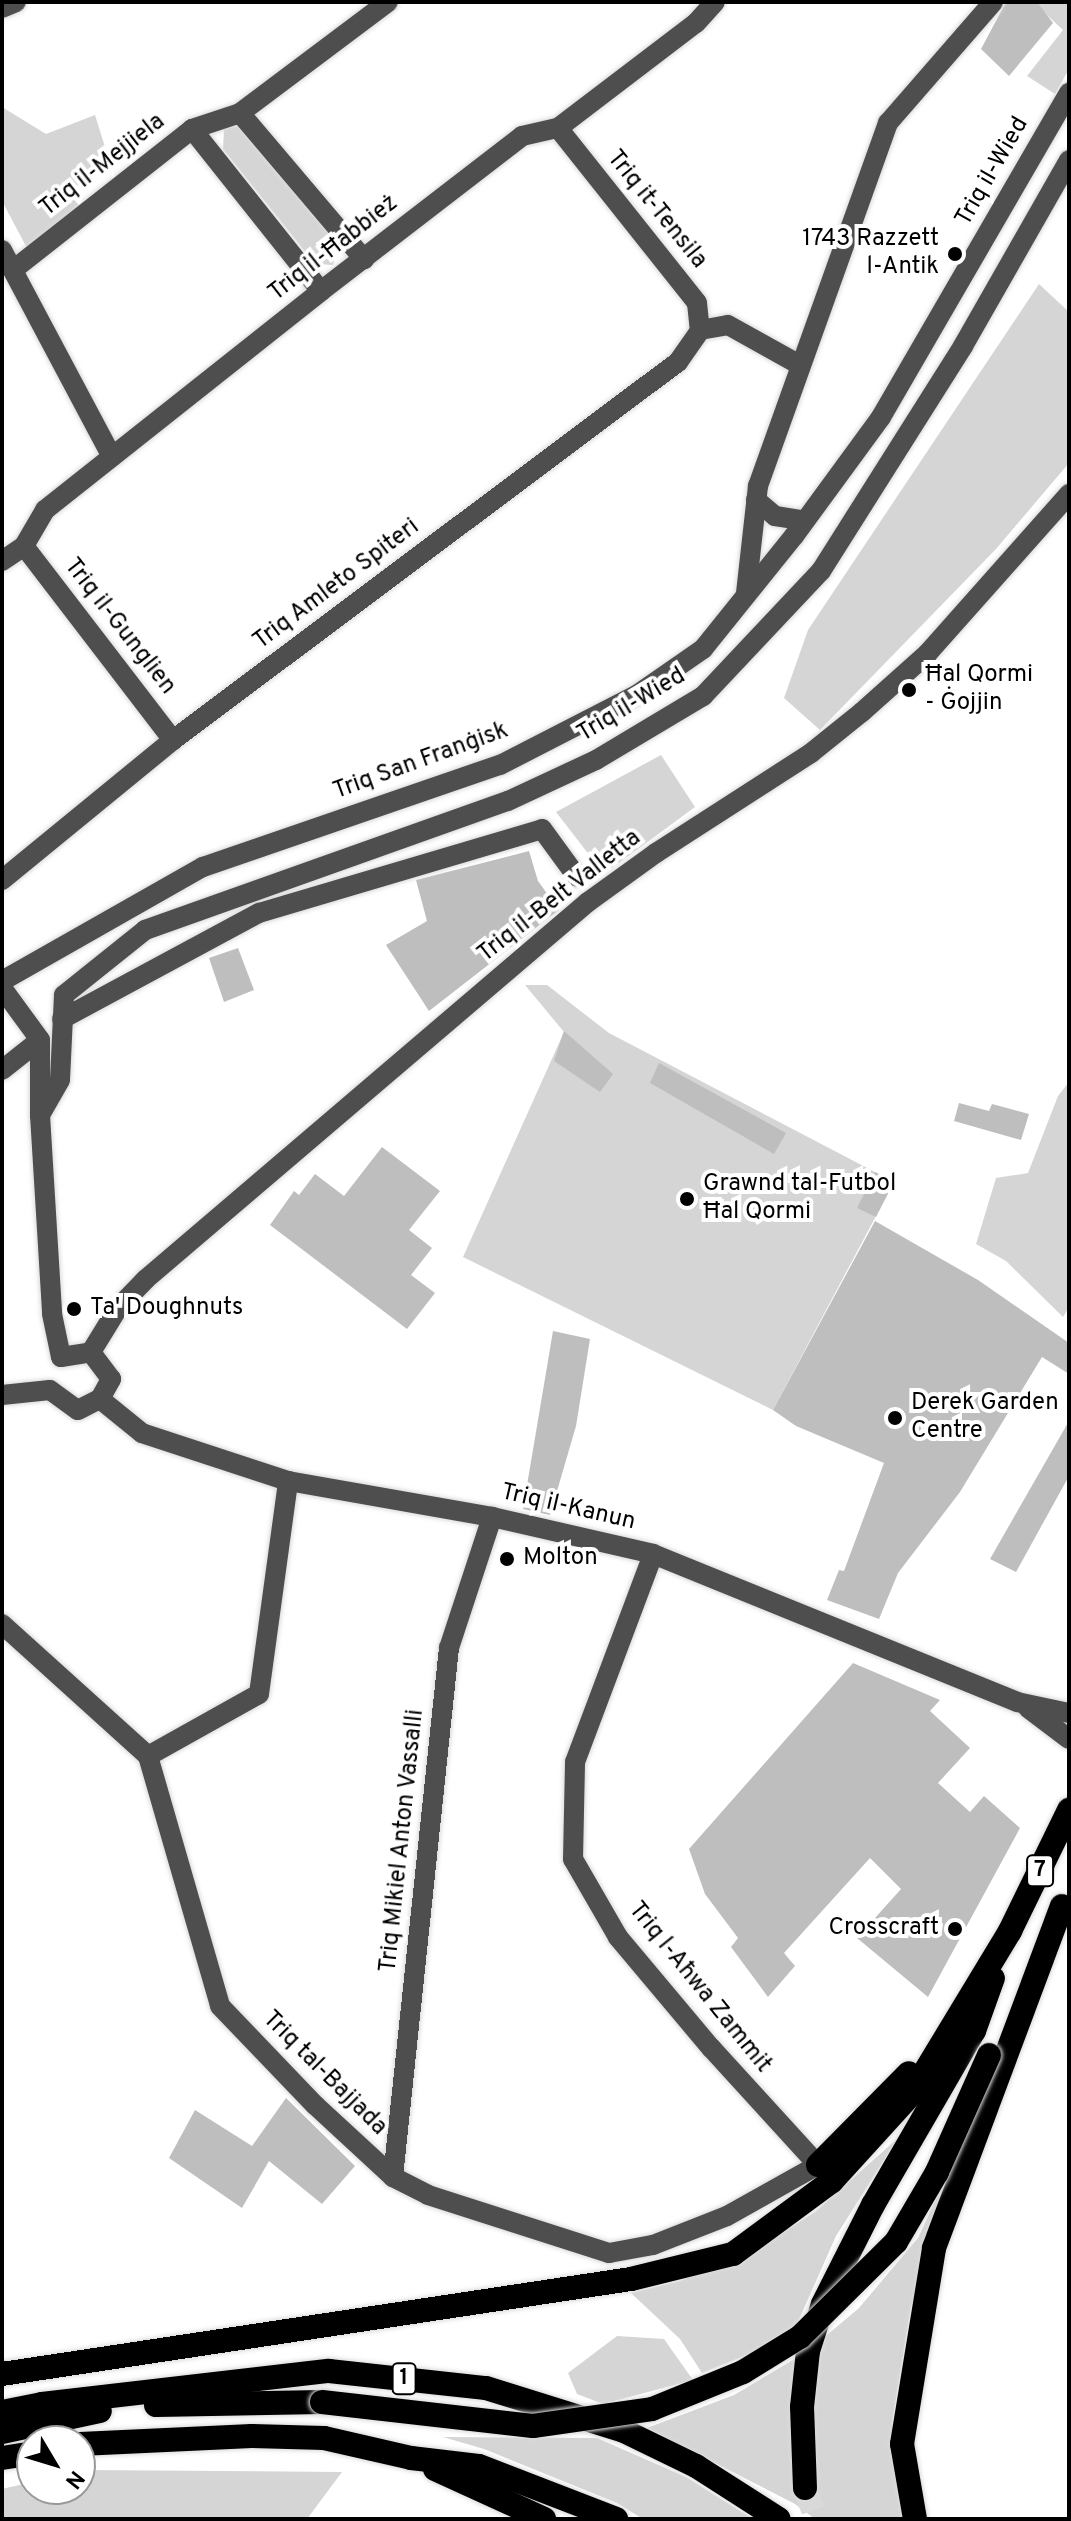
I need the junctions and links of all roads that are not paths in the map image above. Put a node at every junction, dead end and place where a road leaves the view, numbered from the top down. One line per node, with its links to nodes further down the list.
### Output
1 (16, 2): 5 (street)
2 (388, 2): 7 (street, Triq il-Mejjiela)
3 (715, 2): 8 (street, Triq il-Ħabbież)
4 (993, 2): 16 (street)
5 (2, 8)
6 (1069, 93): 20 (street, Triq il-Wied)
7 (240, 113): 9 (street, Triq il-Mejjiela); 12 (street)
8 (558, 128): 12 (street, Triq il-Ħabbież); 15 (street, Triq it-Tensila)
9 (192, 129): 13 (street, Triq il-Mejjiela); 14 (street)
10 (1069, 160): 29 (street, Triq il-Wied)
11 (2, 250): 13 (street)
12 (364, 259): 14 (street, Triq il-Ħabbież)
13 (13, 270): 17 (street)
14 (321, 291): 17 (street, Triq il-Ħabbież)
15 (700, 330): 16 (street); 24 (street, Triq Amleto Spiteri)
16 (800, 365): 19 (street)
17 (112, 457): 21 (street, Triq il-Ħabbież)
18 (1069, 494): 33 (street, Triq il-Belt Valletta)
19 (756, 500): 20 (street); 23 (street)
20 (805, 521): 23 (street, Triq il-Wied)
21 (24, 546): 22 (street, Triq il-Ħabbież); 24 (street, Triq il-Gunglien)
22 (2, 561)
23 (746, 593): 27 (street, Triq San Franġisk)
24 (173, 740): 26 (street, Triq Amleto Spiteri)
25 (577, 877): 29 (street)
26 (2, 880)
27 (2, 981)
28 (2, 988): 30 (street)
29 (62, 1019): 32 (street, Triq il-Wied)
30 (40, 1040): 31 (street); 32 (street)
31 (2, 1070)
32 (40, 1115): 34 (street)
33 (91, 1352): 34 (street); 37 (street)
34 (61, 1357): 35 (street)
35 (50, 1390): 36 (street); 37 (street)
36 (2, 1395)
37 (100, 1399): 38 (street, Triq il-Kanun)
38 (288, 1481): 39 (street, Triq il-Kanun); 45 (street)
39 (492, 1517): 40 (street, Triq il-Kanun); 50 (street, Triq Mikiel Anton Vassalli)
40 (653, 1554): 42 (street, Triq il-Kanun); 49 (street, Triq l-Aħwa Zammit)
41 (2, 1624): 45 (street)
42 (1017, 1702): 43 (street, Triq il-Kanun); 44 (street, Triq il-Kanun)
43 (1069, 1713)
44 (1069, 1739)
45 (148, 1756): 50 (street, Triq tal-Bajjada)
46 (1066, 1818): 48 (highway, 7); 49 (highway)
47 (1065, 1898): 53 (highway, bridge); 60 (highway)
48 (1010, 1931): 51 (highway); 56 (highway)
49 (818, 2165): 50 (street, Triq tal-Bajjada)
50 (393, 2177)
51 (2, 2374)
52 (2, 2412): 59 (highway, 1)
53 (2, 2432)
54 (96, 2443): 55 (highway)
55 (411, 2458): 57 (highway); 58 (highway)
56 (805, 2488)
57 (544, 2519)
58 (616, 2519)
59 (779, 2519)
60 (915, 2519)

